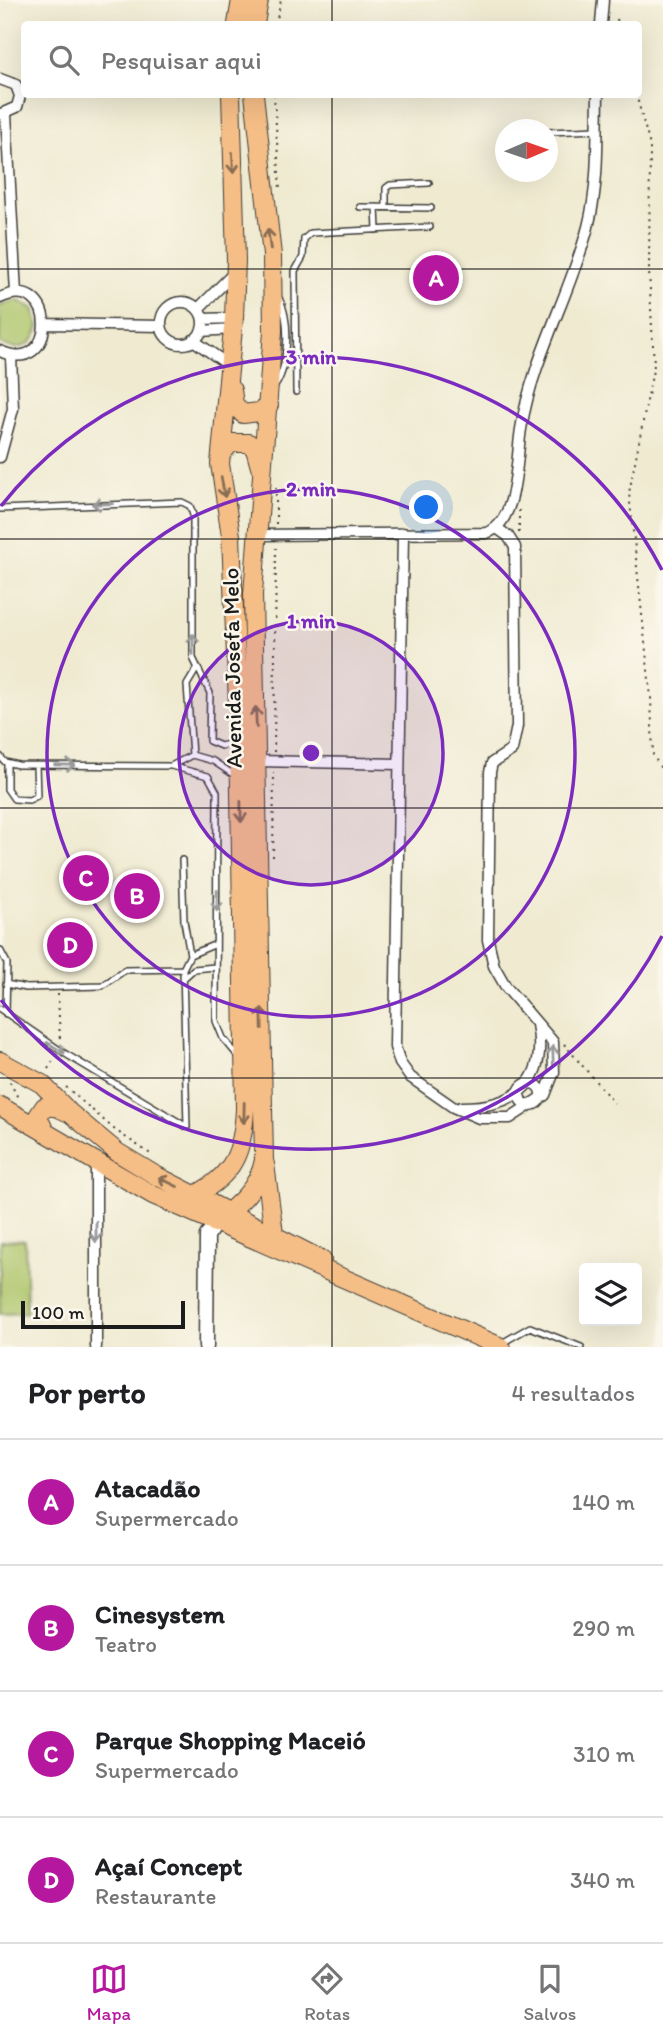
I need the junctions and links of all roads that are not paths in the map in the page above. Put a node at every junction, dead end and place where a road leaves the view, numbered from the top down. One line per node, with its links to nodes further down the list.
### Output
1 (241, 0): 4 (main road)
2 (259, 0): 5 (main road)
3 (603, 0): 6 (street)
4 (237, 21)
5 (256, 21)
6 (601, 21)
7 (0, 79): 11 (street)
8 (231, 98): 23 (main road, Avenida Josefa Melo, one-way to 23)
9 (254, 98): 24 (main road, Avenida Josefa Melo, one-way to 9)
10 (598, 98): 12 (street)
11 (3, 114): 14 (street)
12 (597, 130): 13 (lane); 41 (street)
13 (558, 132)
14 (4, 154): 15 (street)
15 (5, 168): 25 (street)
16 (429, 183): 19 (lane)
17 (376, 207): 18 (lane); 19 (lane); 22 (lane)
18 (360, 208)
19 (386, 208): 20 (lane)
20 (431, 208)
21 (430, 227): 22 (lane)
22 (377, 230): 32 (lane)
23 (236, 271): 28 (main road, Avenida Josefa Melo); 29 (street)
24 (272, 287): 31 (lane); 36 (main road, Avenida Josefa Melo)
25 (16, 293): 26 (street); 27 (street)
26 (0, 298)
27 (46, 324): 30 (street); 33 (street)
28 (234, 324): 29 (street); 34 (main road, Avenida Josefa Melo)
29 (199, 325): 30 (street); 30 (street); 34 (street)
30 (161, 326)
31 (285, 339): 32 (lane); 36 (lane)
32 (295, 339): 35 (lane)
33 (6, 353): 38 (street)
34 (230, 368): 36 (main road); 37 (main road, Avenida Josefa Melo)
35 (296, 392)
36 (269, 400): 39 (main road, Avenida Josefa Melo)
37 (221, 454): 39 (main road); 45 (main road, Avenida Josefa Melo, one-way to 45)
38 (0, 457)
39 (260, 495): 43 (main road, Avenida Josefa Melo)
40 (0, 509): 44 (lane, one-way to 40)
41 (498, 529): 42 (street); 64 (street)
42 (403, 533): 43 (street); 50 (street)
43 (256, 535): 48 (main road, Avenida Josefa Melo, one-way to 43)
44 (196, 670): 45 (lane); 46 (lane)
45 (239, 729): 53 (main road, Avenida Josefa Melo)
46 (191, 755): 52 (lane); 53 (lane)
47 (0, 756): 49 (lane)
48 (266, 762): 50 (street); 73 (main road, Avenida Josefa Melo, one-way to 48)
49 (7, 763): 51 (lane); 51 (lane)
50 (399, 764): 70 (street)
51 (36, 765): 52 (lane, one-way to 52)
52 (171, 766): 55 (lane, one-way to 55)
53 (241, 780): 65 (main road, Avenida Josefa Melo, one-way to 65)
54 (182, 860): 57 (lane)
55 (216, 944): 57 (lane); 58 (lane)
56 (0, 950): 61 (lane)
57 (190, 955): 59 (lane)
58 (215, 967): 60 (lane); 65 (lane)
59 (183, 969): 60 (lane); 61 (lane)
60 (184, 978): 63 (lane, one-way to 60)
61 (6, 985): 63 (lane)
62 (0, 1009): 63 (lane)
63 (6, 1014)
64 (537, 1021): 67 (street); 68 (street, one-way to 64)
65 (245, 1064): 74 (main road, Avenida Josefa Melo, one-way to 74)
66 (3, 1068): 71 (main road)
67 (521, 1088): 68 (street); 70 (street)
68 (536, 1103): 70 (street)
69 (0, 1106): 72 (main road)
70 (453, 1107)
71 (70, 1113): 72 (main road); 77 (main road, one-way to 71)
72 (44, 1130): 75 (main road)
73 (264, 1160): 76 (main road, Avenida Josefa Melo); 80 (main road)
74 (234, 1161): 76 (main road); 77 (main road, Avenida Josefa Melo)
75 (96, 1164): 79 (main road); 83 (street, one-way to 83)
76 (257, 1182): 78 (main road, Avenida Josefa Melo)
77 (195, 1195): 78 (main road)
78 (230, 1211): 79 (main road, Avenida Josefa Melo); 80 (main road)
79 (215, 1223): 81 (main road); 84 (street)
80 (275, 1234): 81 (main road)
81 (389, 1298): 82 (main road)
82 (500, 1346): 85 (lane)
83 (96, 1347)
84 (206, 1347)
85 (581, 1347)

